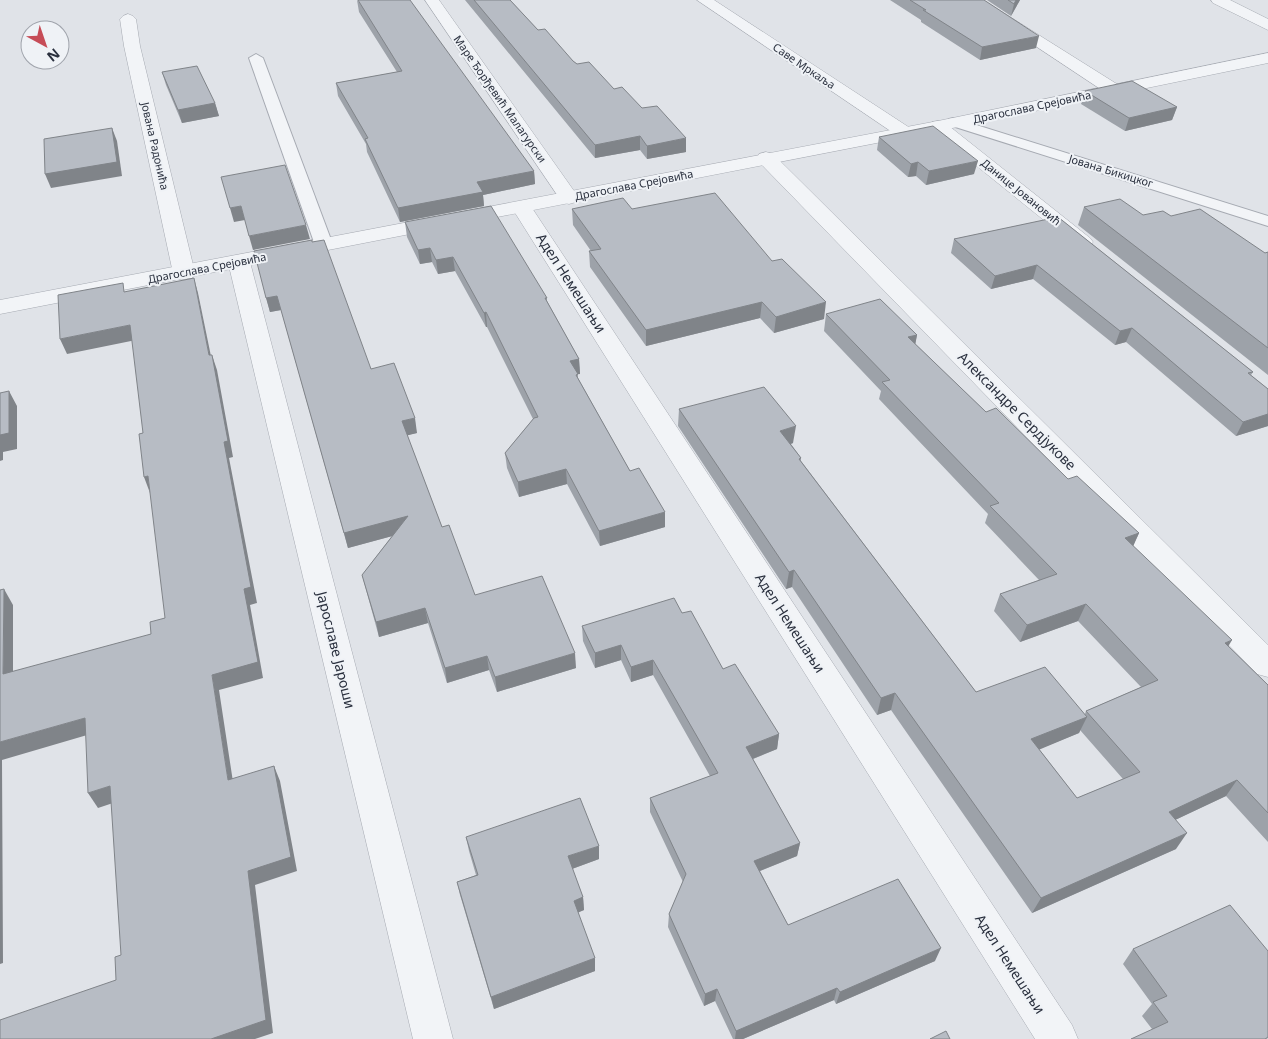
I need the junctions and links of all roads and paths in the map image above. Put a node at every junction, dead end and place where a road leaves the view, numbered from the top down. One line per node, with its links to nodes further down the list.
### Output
1 (432, 0): 13 (street, Маре Ђорђевић Малагурски)
2 (704, 0): 11 (street, Саве Мркаља)
3 (973, 0): 9 (street)
4 (1218, 0): 6 (street)
5 (128, 19): 19 (street, Јована Радонића)
6 (1268, 25)
7 (256, 58): 16 (lane)
8 (1268, 58): 9 (street, Драгослава Срејовића)
9 (1114, 90): 10 (street, Драгослава Срејовића)
10 (946, 124): 11 (street, Драгослава Срејовића); 15 (lane, Јована Бикицког); 17 (street, Данице Јовановић)
11 (904, 132): 12 (street, Драгослава Срејовића)
12 (766, 158): 13 (street, Драгослава Срејовића); 21 (street, Александре Сердјукове)
13 (569, 198): 14 (street, Драгослава Срејовића)
14 (522, 208): 16 (street, Драгослава Срејовића); 23 (street, Адел Немешањи)
15 (1268, 221)
16 (324, 245): 18 (street, Драгослава Срејовића)
17 (1098, 254)
18 (238, 262): 19 (street, Драгослава Срејовића); 22 (street, Јарославе Јароши)
19 (184, 273): 20 (street, Драгослава Срејовића)
20 (0, 307)
21 (1268, 665)
22 (434, 1039)
23 (1058, 1039)

